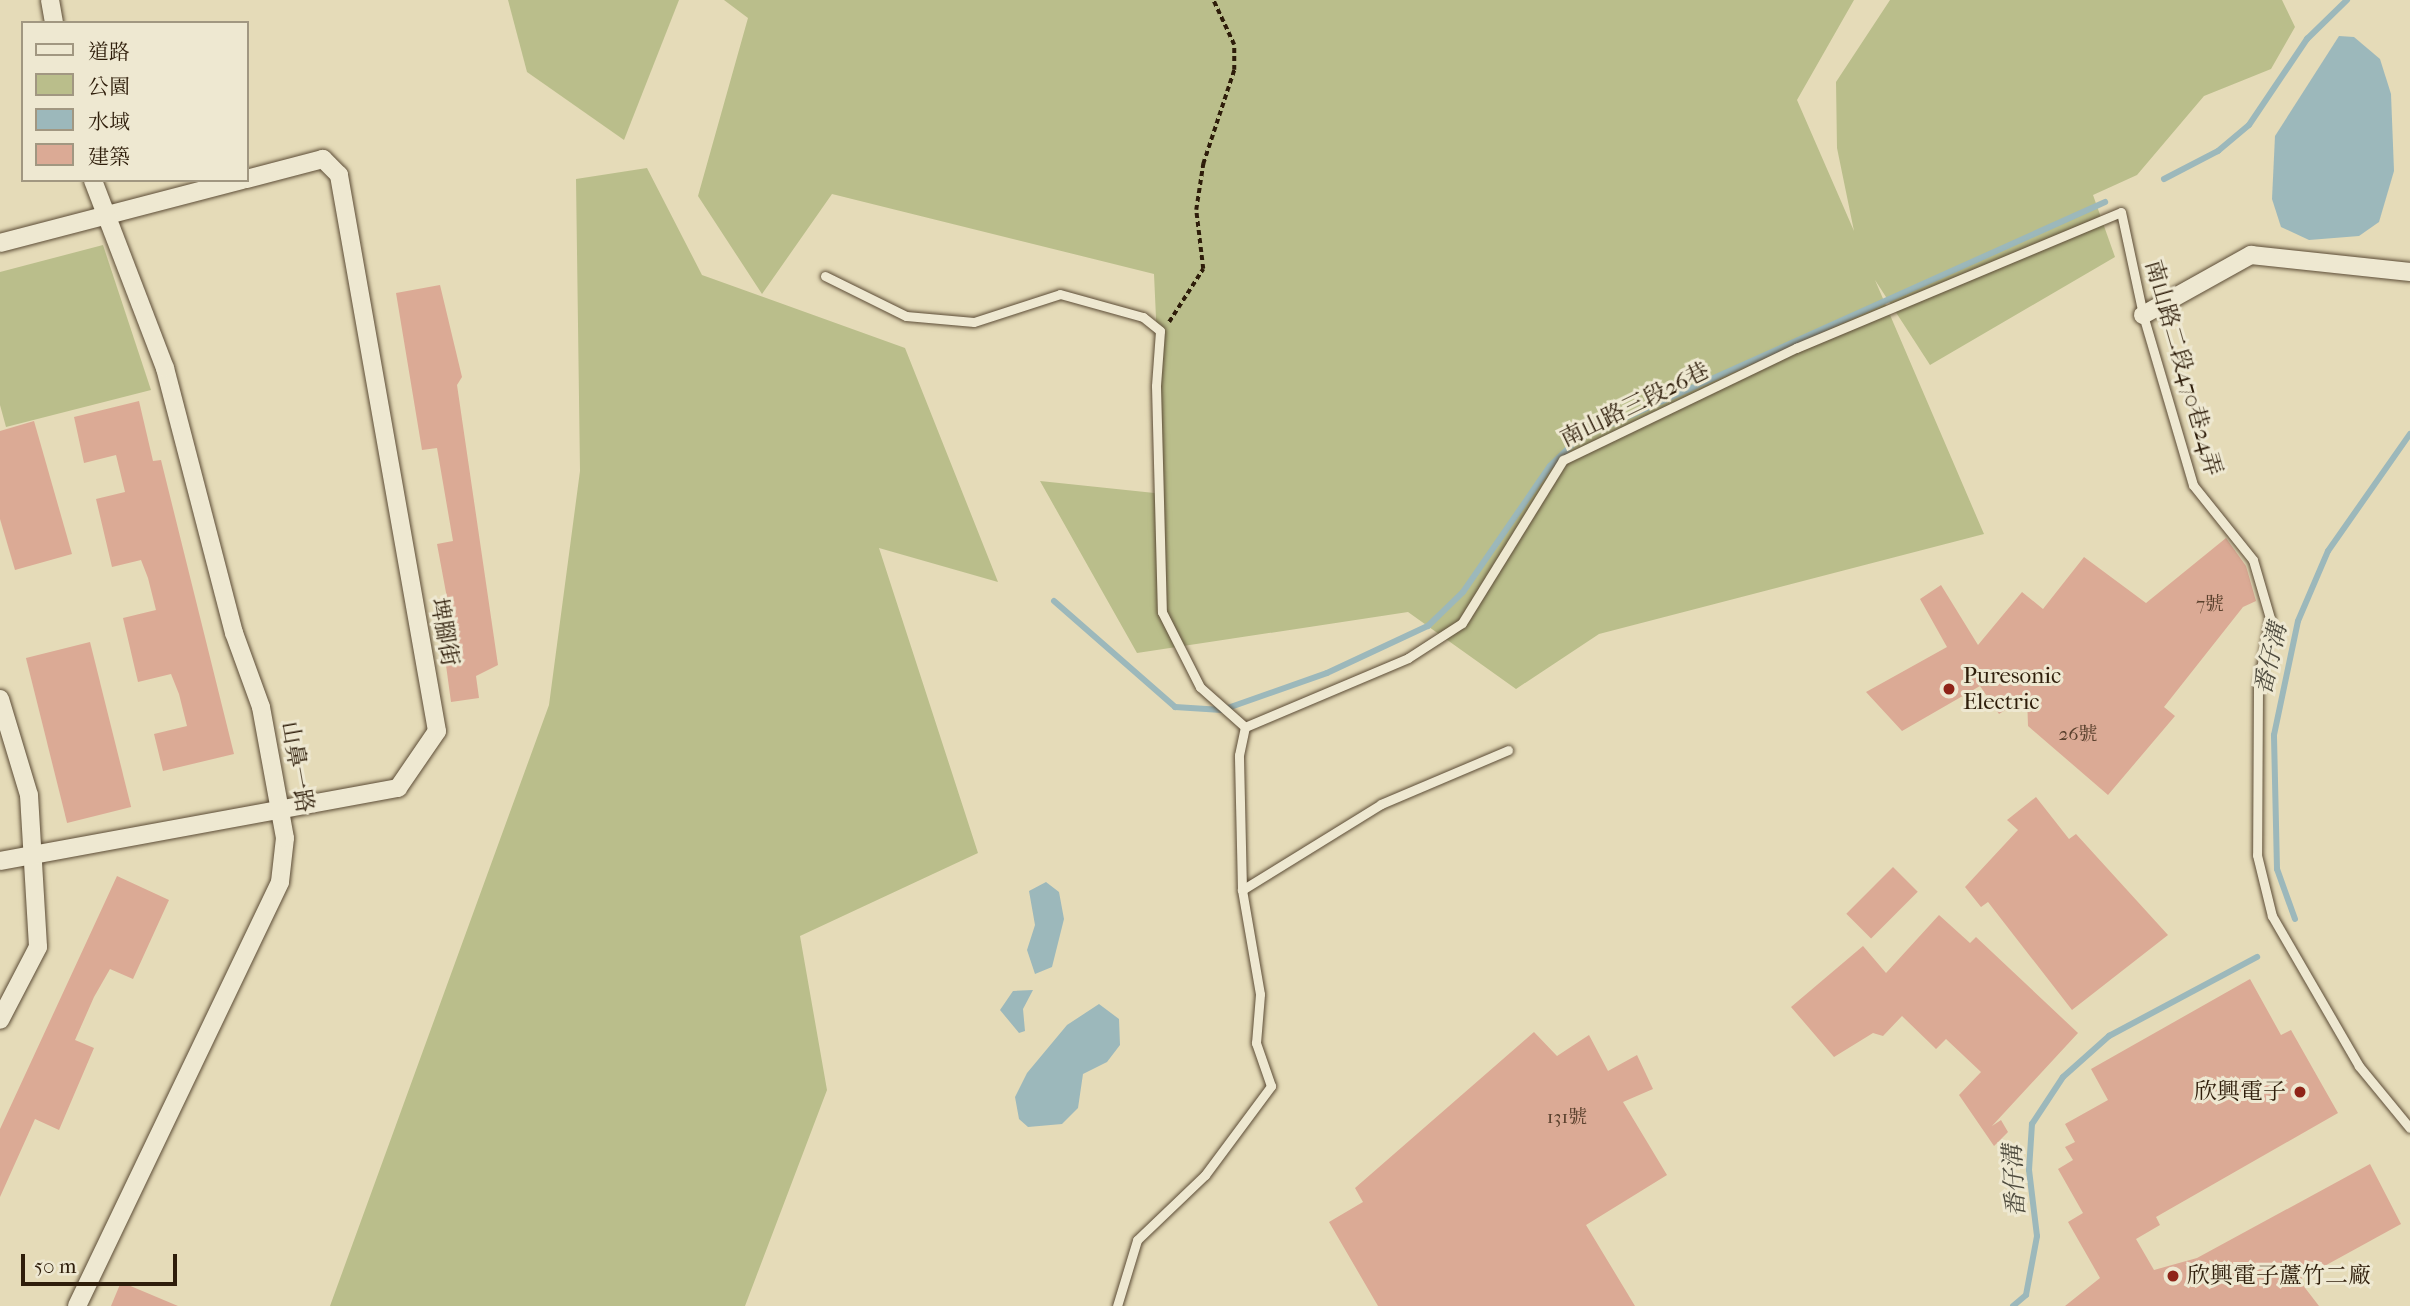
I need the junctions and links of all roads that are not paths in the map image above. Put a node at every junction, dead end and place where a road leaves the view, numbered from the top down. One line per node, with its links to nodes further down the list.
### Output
1 (50, 0): 2 (street)
2 (54, 21)
3 (248, 179): 15 (street, 埤腳街)
4 (94, 182): 7 (street, 山鼻一路)
5 (236, 182): 7 (street, 埤腳街)
6 (2121, 212): 11 (lane, 南山路二段470巷24弄); 13 (lane, 南山路三段26巷)
7 (108, 215): 8 (street, 埤腳街); 15 (street, 山鼻一路)
8 (0, 243)
9 (2410, 272): 11 (street)
10 (825, 276): 13 (lane)
11 (2143, 315): 20 (lane, 南山路二段470巷24弄)
12 (0, 699): 16 (street)
13 (1245, 727): 18 (lane)
14 (1508, 750): 18 (lane)
15 (280, 809): 16 (street, 埤腳街); 21 (street, 山鼻一路)
16 (34, 855): 17 (street, 埤腳街); 19 (street)
17 (0, 861)
18 (1242, 890): 22 (lane)
19 (0, 1020)
20 (2410, 1128)
21 (77, 1306)
22 (1118, 1306)

